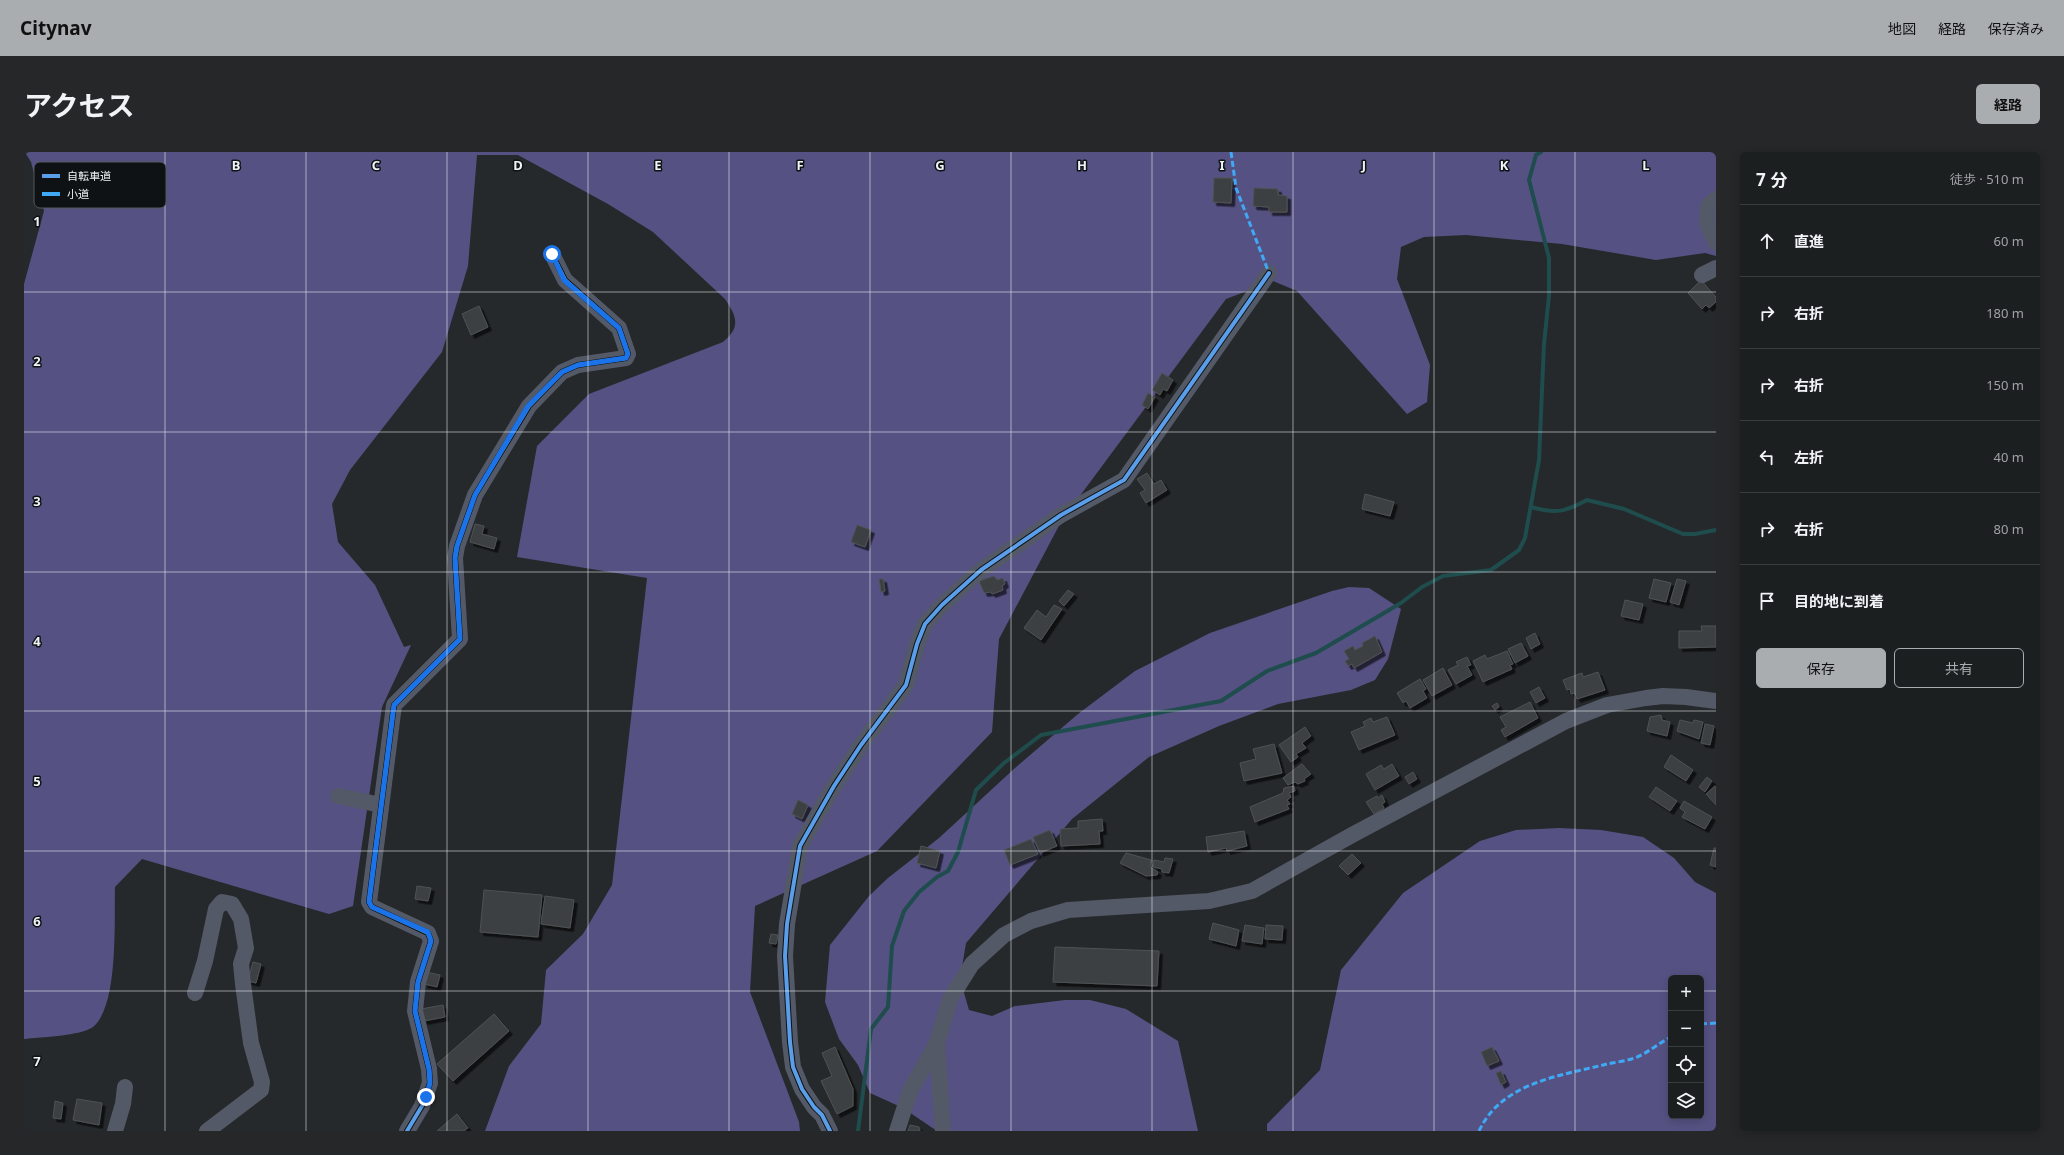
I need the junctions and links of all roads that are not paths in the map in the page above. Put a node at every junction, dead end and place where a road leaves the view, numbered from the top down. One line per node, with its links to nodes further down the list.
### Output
1 (1716, 199): 2 (street)
2 (1716, 243)
3 (552, 254): 7 (street)
4 (1269, 273): 14 (street)
5 (1716, 701): 9 (street)
6 (338, 796): 7 (street)
7 (381, 805): 13 (street)
8 (195, 993): 12 (street)
9 (937, 1043): 15 (street); 16 (street)
10 (125, 1087): 11 (street)
11 (115, 1131)
12 (207, 1131)
13 (407, 1131)
14 (830, 1131)
15 (897, 1131)
16 (943, 1131)

